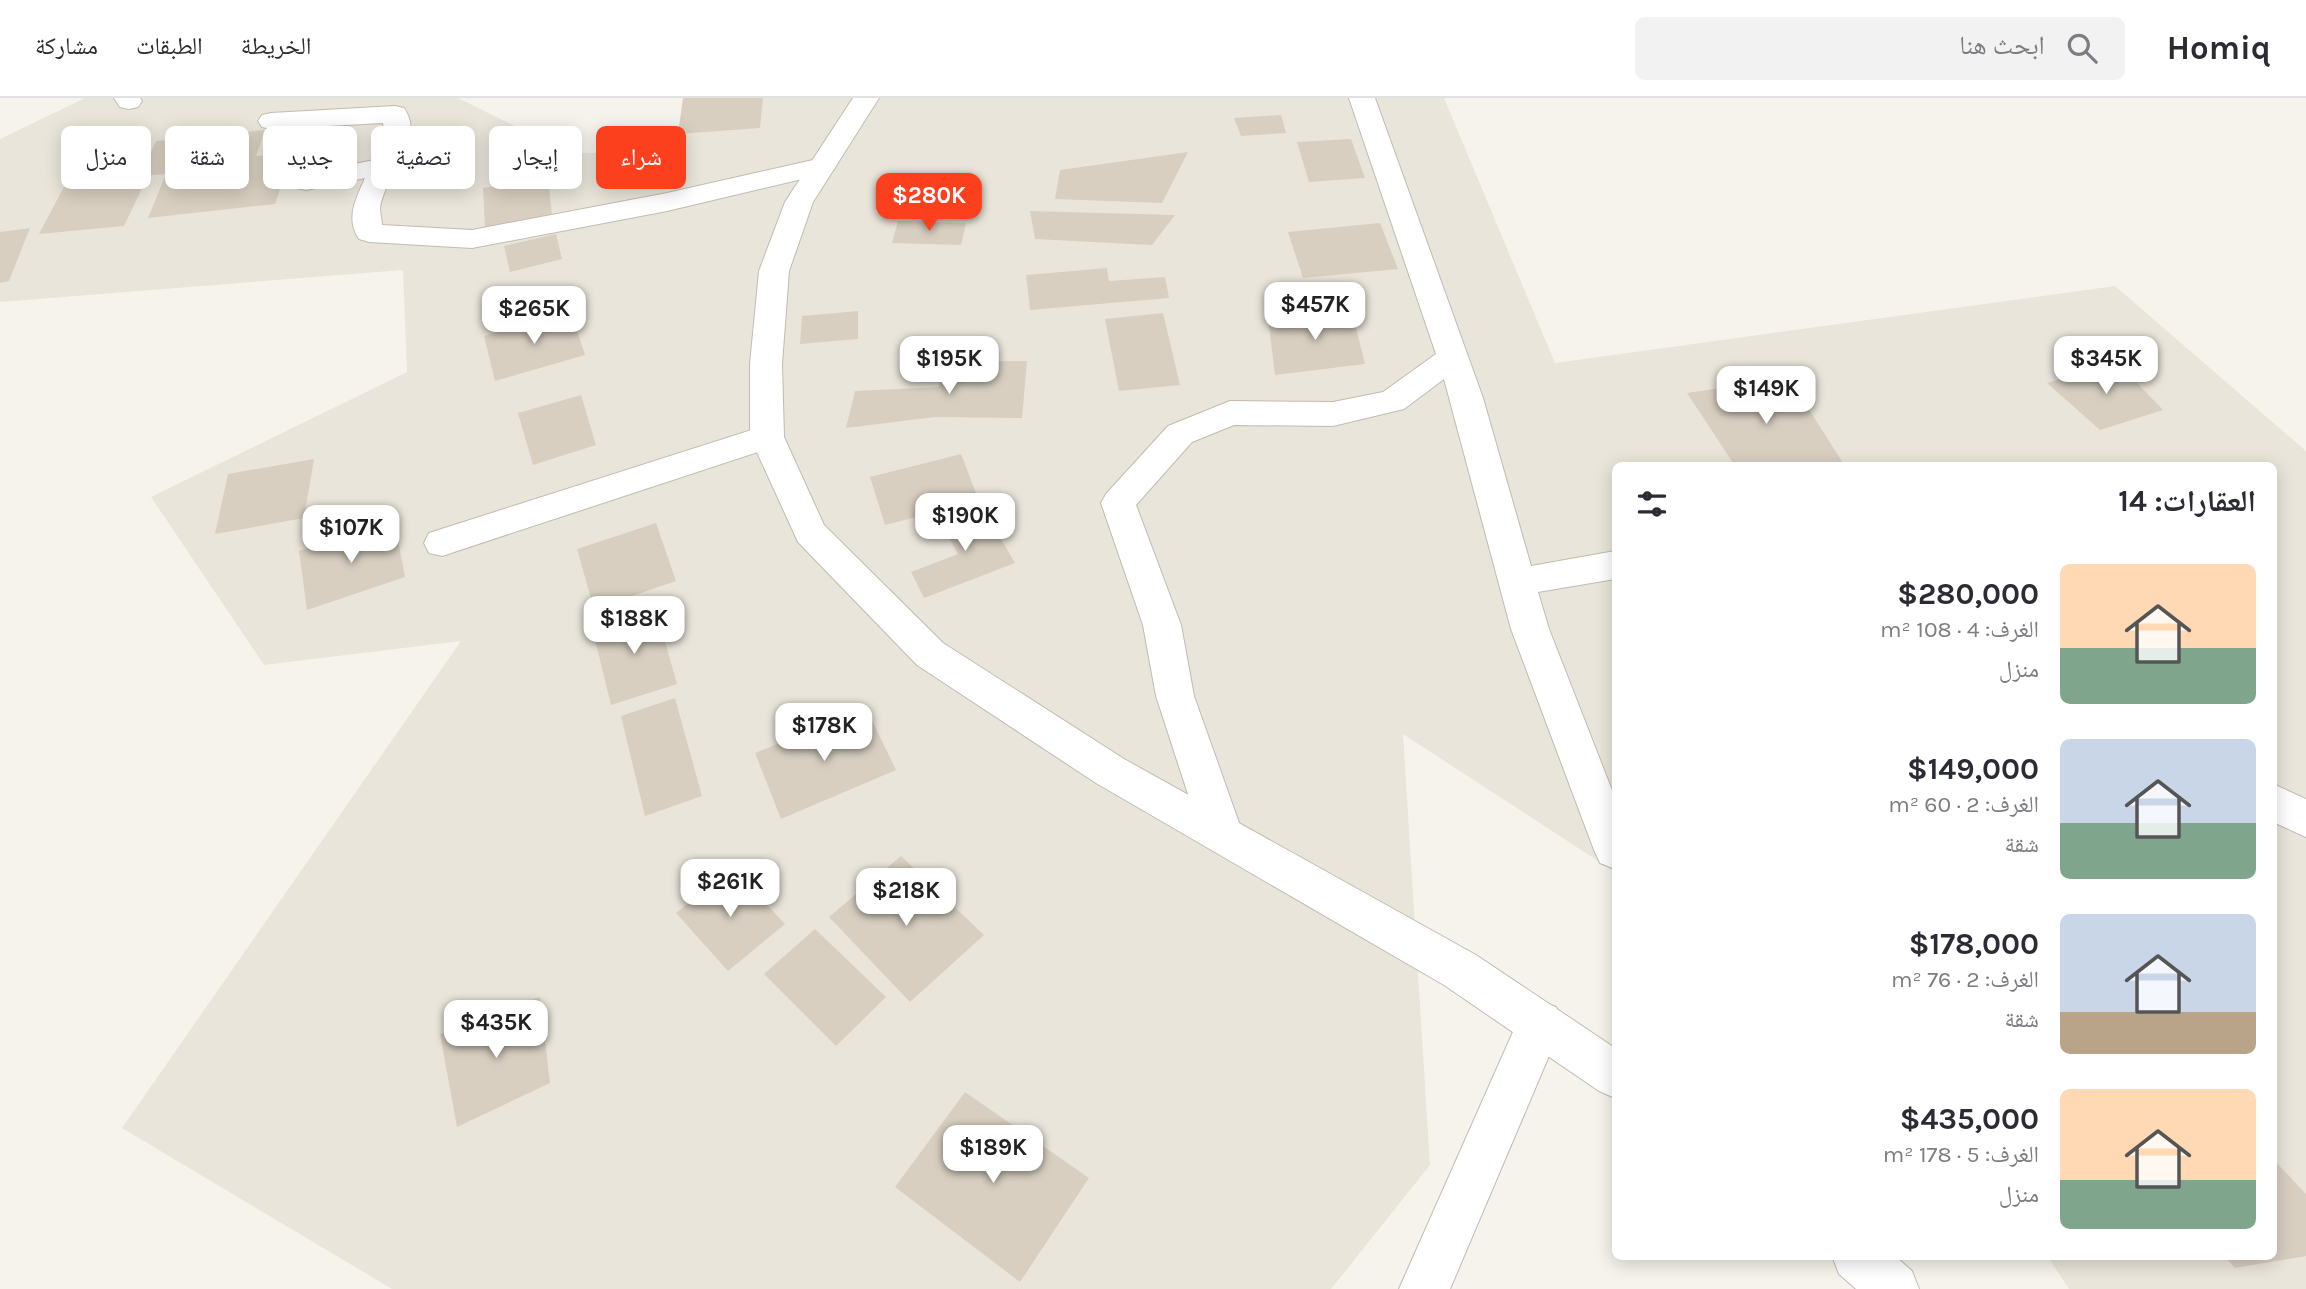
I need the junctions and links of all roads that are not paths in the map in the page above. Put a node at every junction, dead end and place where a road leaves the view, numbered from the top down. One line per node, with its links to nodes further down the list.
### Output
1 (866, 98): 5 (street)
2 (1362, 98): 7 (street)
3 (271, 121): 4 (street)
4 (397, 126)
5 (822, 166): 6 (street); 8 (street)
6 (374, 189)
7 (1452, 357): 11 (street); 14 (street)
8 (766, 437): 9 (street); 14 (street)
9 (442, 543)
10 (1612, 566): 11 (street)
11 (1517, 582): 15 (street)
12 (2277, 804): 13 (street)
13 (2306, 819)
14 (1222, 834): 16 (street)
15 (1612, 842)
16 (1540, 1023): 17 (street); 19 (street)
17 (1612, 1073)
18 (1861, 1260): 20 (street)
19 (1424, 1289)
20 (1894, 1289)

